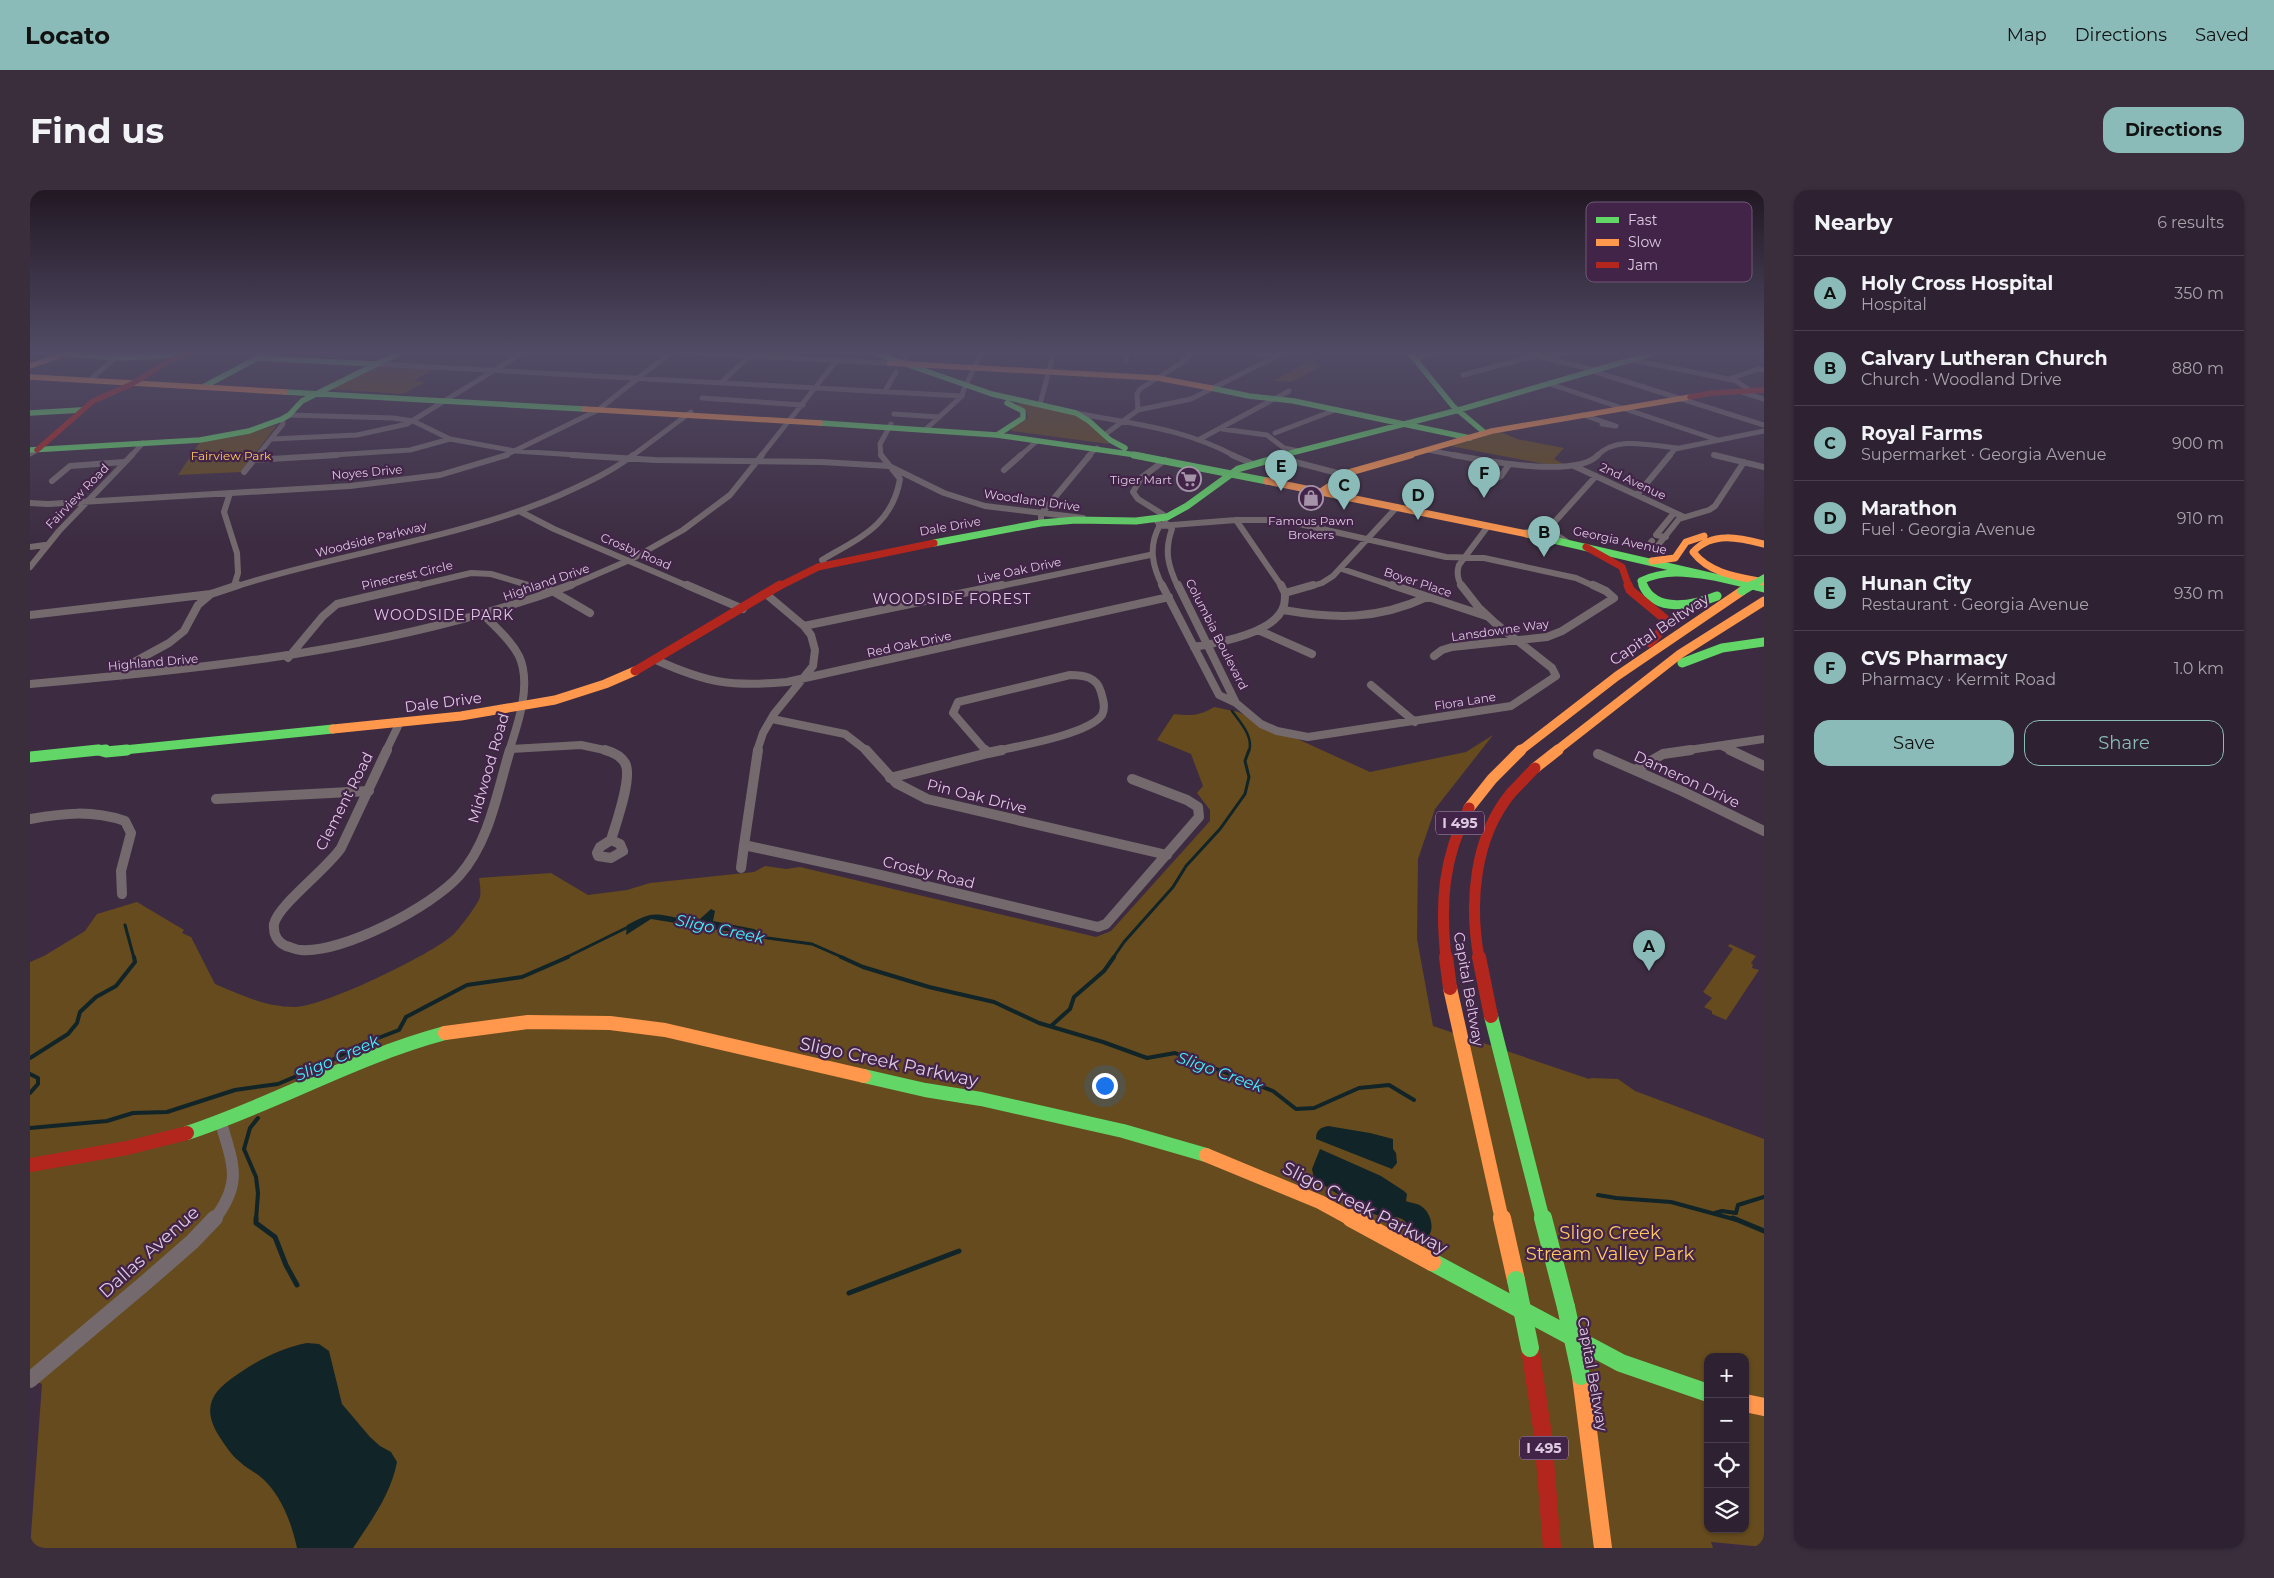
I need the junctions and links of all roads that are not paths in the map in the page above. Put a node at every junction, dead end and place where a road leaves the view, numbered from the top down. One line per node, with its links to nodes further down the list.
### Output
1 (75, 415): 47 (main road)
2 (278, 415): 43 (main road)
3 (422, 415): 24 (street)
4 (587, 415): 48 (street, Noyes Drive)
5 (687, 415): 52 (street, Woodside Parkway)
6 (712, 415): 23 (main road, Georgia Avenue)
7 (794, 415): 23 (street, Highland Drive)
8 (1024, 415): 35 (main road)
9 (1081, 415): 50 (main road)
10 (1089, 415): 25 (street)
11 (1129, 415): 25 (street)
12 (1246, 415): 31 (street)
13 (1322, 415): 36 (street)
14 (1361, 415): 28 (main road)
15 (1438, 415): 28 (main road)
16 (1460, 415): 34 (main road)
17 (1581, 415): 34 (main road)
18 (1584, 415): 27 (street)
19 (1645, 415): 41 (street)
20 (1733, 415): 29 (street)
21 (285, 417): 24 (street, Woodland Drive); 38 (street); 43 (main road)
22 (938, 417): 26 (street); 30 (street)
23 (791, 420): 26 (main road, Georgia Avenue); 57 (street, Highland Drive)
24 (413, 421): 38 (street); 39 (street, Woodland Drive)
25 (1120, 421): 33 (street); 40 (street)
26 (891, 422): 30 (main road, Georgia Avenue); 60 (street)
27 (1604, 423)
28 (1404, 424): 37 (main road); 49 (main road)
29 (1764, 425)
30 (928, 428): 35 (main road, Georgia Avenue)
31 (1222, 429): 36 (street); 40 (street)
32 (1764, 431): 41 (street)
33 (1107, 433)
34 (1485, 433): 37 (main road)
35 (998, 434): 42 (main road, Georgia Avenue); 44 (main road, Georgia Avenue)
36 (1273, 435): 49 (street)
37 (1470, 438): 46 (main road)
38 (271, 439): 54 (street)
39 (450, 439): 48 (street, Woodland Drive); 54 (street)
40 (1200, 439): 59 (street)
41 (1718, 440): 45 (street)
42 (1037, 441): 44 (main road, Georgia Avenue); 64 (street)
43 (143, 443): 47 (main road); 56 (street, Fairview Road)
44 (1097, 448): 50 (main road, Georgia Avenue); 82 (street)
45 (1678, 448): 62 (street); 73 (street)
46 (1428, 450): 61 (street); 67 (main road)
47 (32, 451)
48 (515, 451): 52 (street, Woodland Drive); 72 (street, Noyes Drive)
49 (1290, 451): 53 (main road)
50 (1143, 456): 55 (main road, Georgia Avenue)
51 (1714, 456): 58 (street)
52 (629, 458): 57 (street, Woodland Drive); 79 (street, Woodside Parkway)
53 (1276, 458): 59 (main road); 67 (street)
54 (253, 460): 65 (street)
55 (1165, 460): 66 (main road, Georgia Avenue); 83 (street)
56 (124, 462): 69 (street); 74 (street, Fairview Road)
57 (757, 462): 60 (street, Woodland Drive); 100 (street, Highland Drive)
58 (1744, 462): 63 (street); 81 (street)
59 (1253, 464): 66 (main road)
60 (889, 466): 82 (street, Woodland Drive); 101 (street)
61 (1508, 466): 62 (street); 70 (street)
62 (1573, 466): 68 (street, 2nd Avenue)
63 (1764, 467)
64 (1004, 470)
65 (244, 472)
66 (1231, 472): 71 (main road, Georgia Avenue); 83 (main road)
67 (1345, 475): 71 (main road)
68 (1596, 476): 73 (street, 2nd Avenue); 86 (street)
69 (52, 481)
70 (1484, 486)
71 (1321, 492): 77 (main road, Georgia Avenue)
72 (230, 493): 74 (street, Noyes Drive); 108 (street)
73 (1638, 495): 80 (street, 2nd Avenue)
74 (87, 501): 76 (street, Noyes Drive); 94 (street, Fairview Road)
75 (30, 503): 76 (street, Noyes Drive)
76 (48, 504): 78 (street)
77 (1397, 507): 85 (main road, Georgia Avenue); 90 (street)
78 (30, 508)
79 (521, 512): 100 (street, Crosby Road); 108 (street, Woodside Parkway)
80 (1674, 513): 81 (street, 2nd Avenue); 89 (street)
81 (1684, 517): 89 (street)
82 (1041, 519): 83 (main road, Dale Drive); 101 (main road, Dale Drive)
83 (1164, 520): 84 (street); 97 (street); 127 (street, Columbia Boulevard)
84 (1236, 520): 90 (street); 113 (street)
85 (1488, 526): 87 (main road, Georgia Avenue); 98 (street, Flora Lane)
86 (1550, 527): 87 (street); 92 (street)
87 (1523, 533): 92 (main road, Georgia Avenue)
88 (1764, 533): 99 (main road)
89 (1666, 537): 91 (street)
90 (1369, 539): 98 (street); 103 (street)
91 (1652, 541)
92 (1567, 542): 95 (main road, Georgia Avenue)
93 (1764, 544): 107 (main road)
94 (45, 545): 96 (street); 102 (street, Fairview Road)
95 (1586, 546): 99 (main road, Georgia Avenue); 133 (main road)
96 (30, 547)
97 (1150, 555): 114 (street, Columbia Boulevard); 123 (street, Live Oak Drive)
98 (1465, 556): 122 (street, Flora Lane); 125 (street, Lansdowne Way)
99 (1652, 561): 104 (main road, Georgia Avenue)
100 (629, 562): 111 (street, Highland Drive); 116 (street, Crosby Road)
101 (825, 565): 116 (main road, Dale Drive)
102 (30, 567)
103 (1342, 568): 113 (street); 115 (street, Boyer Place)
104 (1695, 570): 106 (main road, Georgia Avenue); 107 (main road, Georgia Avenue)
105 (1764, 578): 110 (main road, Capital Beltway / I 495, bridge)
106 (1727, 579): 109 (main road, Georgia Avenue); 110 (main road)
107 (1764, 583)
108 (234, 586): 112 (street, Woodside Parkway)
109 (1764, 588)
110 (1742, 591): 133 (main road, Capital Beltway / I 495)
111 (554, 592): 119 (street, Pinecrest Circle); 121 (street, Highland Drive); 131 (street, Pinecrest Circle)
112 (211, 594): 120 (street, Woodside Parkway); 134 (street)
113 (1285, 594): 118 (street)
114 (1169, 597): 128 (street, Columbia Boulevard); 135 (street, Red Oak Drive)
115 (1427, 597): 118 (street); 122 (street, Boyer Place)
116 (754, 601): 123 (street, Crosby Road); 132 (main road, Dale Drive)
117 (1764, 601): 140 (main road, Capital Beltway / I 495)
118 (1283, 610): 124 (street)
119 (590, 613)
120 (30, 615)
121 (484, 615): 131 (street, Highland Drive); 139 (street, Midwood Road)
122 (1486, 616): 125 (street, Flora Lane)
123 (804, 626): 135 (street, Crosby Road)
124 (1258, 630): 127 (street); 129 (street)
125 (1517, 641): 130 (street, Lansdowne Way); 143 (street, Flora Lane)
126 (1764, 642): 140 (main road)
127 (1209, 645): 128 (street); 138 (street, Columbia Boulevard)
128 (1194, 647): 138 (street, Columbia Boulevard)
129 (1312, 654)
130 (1434, 656)
131 (288, 658): 134 (street, Highland Drive)
132 (656, 660): 135 (street, Red Oak Drive); 139 (main road, Dale Drive)
133 (1618, 675): 170 (main road, Capital Beltway / I 495, bridge)
134 (121, 676): 136 (street, Highland Drive)
135 (803, 679): 141 (street, Crosby Road)
136 (30, 684)
137 (1372, 685): 143 (street)
138 (1236, 703): 143 (street, Flora Lane)
139 (520, 707): 142 (main road, Dale Drive); 146 (street, Midwood Road)
140 (1607, 710): 171 (main road, Capital Beltway / I 495, bridge)
141 (772, 719): 152 (street, Pin Oak Drive); 159 (street, Crosby Road)
142 (400, 722): 149 (main road, Dale Drive); 154 (street, Clement Road)
143 (1415, 722)
144 (1764, 739): 145 (street)
145 (1721, 746): 150 (street); 151 (street)
146 (511, 749): 158 (street); 162 (street, Midwood Road)
147 (988, 753): 147 (street); 152 (street)
148 (1598, 754): 151 (street, Dameron Drive)
149 (30, 757)
150 (1764, 766)
151 (1635, 770): 157 (street, Dameron Drive)
152 (890, 778): 160 (street, Pin Oak Drive)
153 (1132, 779): 160 (street)
154 (369, 791): 155 (street); 162 (street, Clement Road)
155 (216, 800)
156 (30, 819): 163 (street)
157 (1764, 830)
158 (612, 840)
159 (744, 845): 160 (street, Crosby Road); 161 (street, Crosby Road)
160 (1167, 855)
161 (741, 868)
162 (458, 876)
163 (122, 894)
164 (221, 1123): 165 (main road, Sligo Creek Parkway); 166 (street, Dallas Avenue); 167 (main road, Sligo Creek Parkway)
165 (30, 1165)
166 (30, 1380)
167 (1704, 1392)
168 (1749, 1404): 169 (main road)
169 (1764, 1407)
170 (1552, 1548)
171 (1603, 1548)

